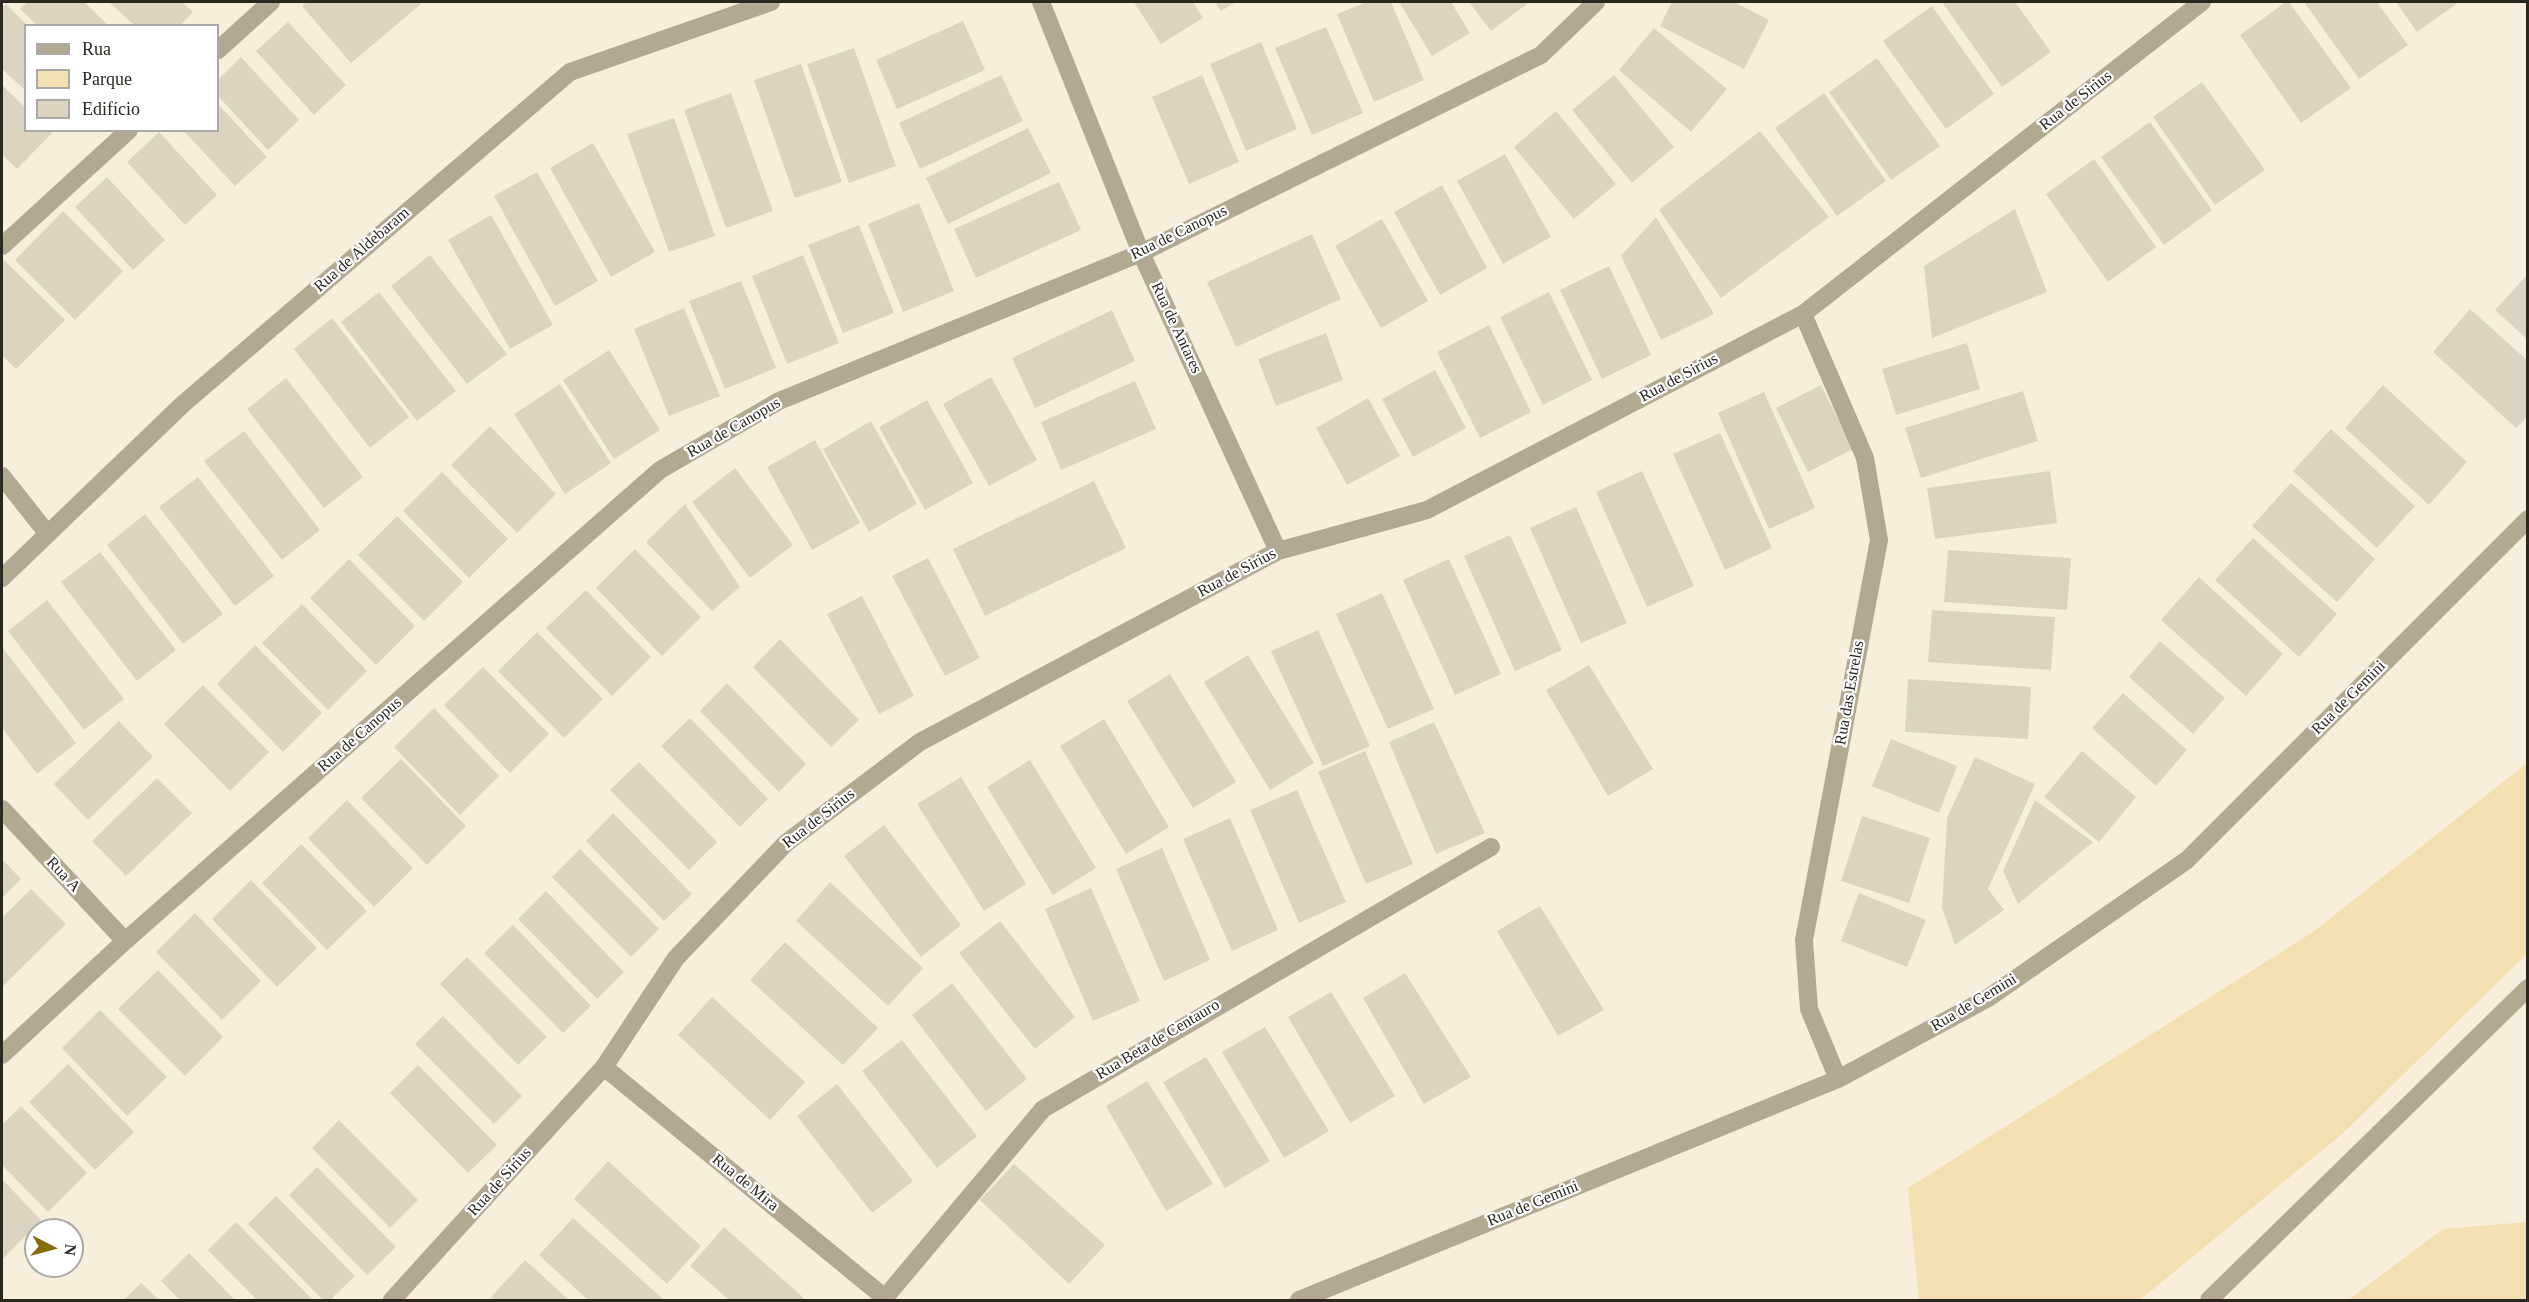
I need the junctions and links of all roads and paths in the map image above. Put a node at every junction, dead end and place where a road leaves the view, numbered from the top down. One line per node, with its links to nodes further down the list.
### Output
1 (271, 2): 7 (street)
2 (771, 2): 14 (street, Rua de Aldebaram)
3 (1041, 2): 10 (street, Rua de Antares)
4 (1596, 2): 10 (street, Rua de Canopus)
5 (2202, 2): 6 (street, Rua de Sirius)
6 (2178, 10): 11 (street, Rua de Sirius)
7 (219, 49)
8 (127, 132): 9 (street)
9 (2, 246)
10 (1141, 253): 15 (street, Rua de Antares); 19 (street, Rua de Canopus)
11 (1803, 314): 15 (street, Rua de Sirius); 23 (street, Rua das Estrelas)
12 (2, 476): 14 (street)
13 (2528, 519): 23 (street, Rua de Gemini)
14 (47, 532): 16 (street, Rua de Aldebaram)
15 (1278, 551): 22 (street, Rua de Sirius)
16 (2, 578)
17 (2, 809): 19 (street, Rua A)
18 (1491, 847): 24 (street, Rua Beta de Centauro)
19 (126, 941): 21 (street, Rua de Canopus)
20 (2528, 988): 27 (street)
21 (2, 1055)
22 (604, 1067): 24 (street, Rua de Mira); 25 (street, Rua de Sirius)
23 (1838, 1078): 26 (street, Rua de Gemini)
24 (884, 1299)
25 (392, 1300)
26 (1299, 1300)
27 (2209, 1300)

